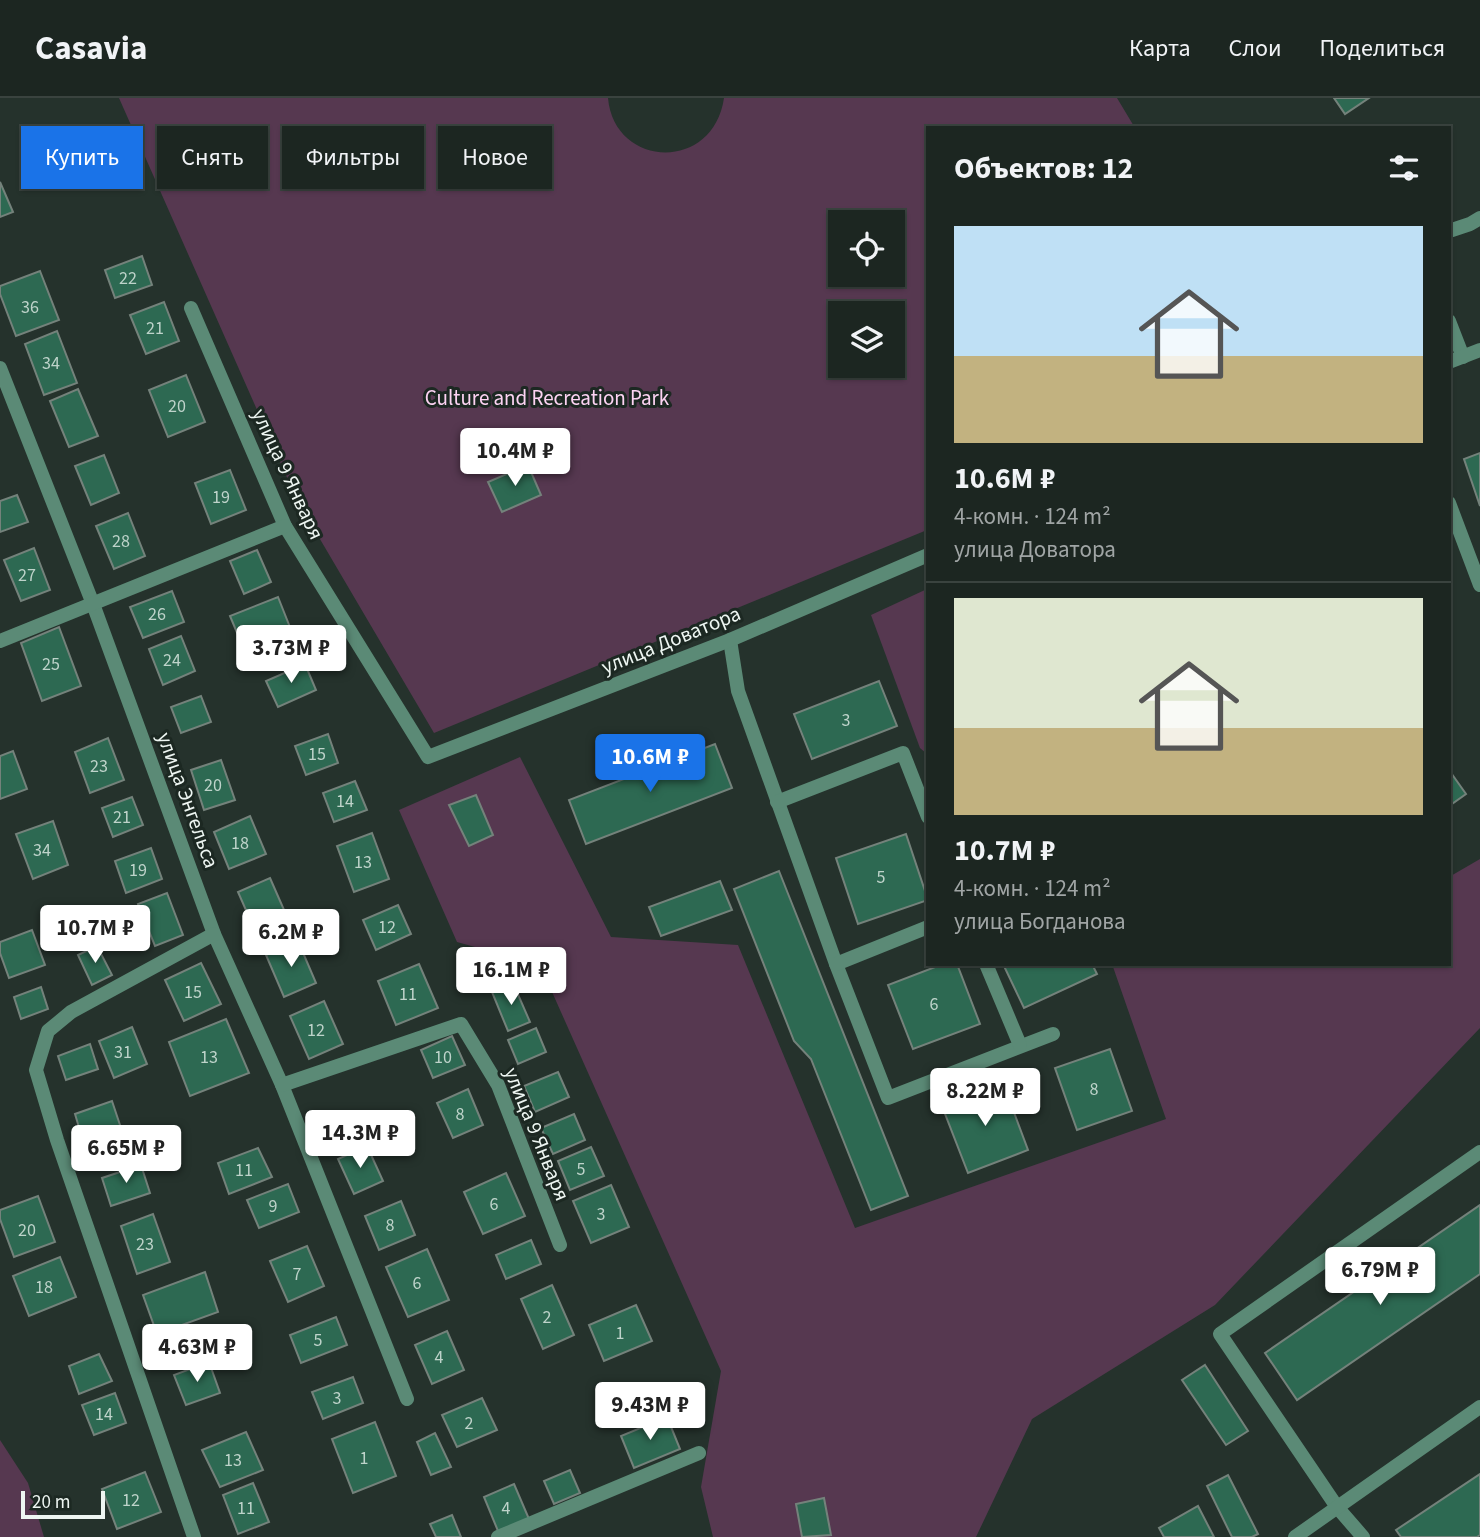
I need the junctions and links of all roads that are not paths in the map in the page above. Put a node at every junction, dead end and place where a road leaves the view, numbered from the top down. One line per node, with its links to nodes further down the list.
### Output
1 (1480, 218): 2 (street)
2 (1451, 230)
3 (191, 308): 9 (street, улица 9 Января)
4 (1451, 332): 6 (street)
5 (1480, 350): 6 (street)
6 (1456, 359)
7 (0, 368): 12 (street, улица Энгельса)
8 (1451, 508): 11 (street)
9 (285, 526): 12 (street); 15 (street, улица 9 Января)
10 (926, 556): 14 (street, улица Доватора)
11 (1480, 585)
12 (93, 604): 13 (street); 19 (street, улица Энгельса)
13 (0, 640)
14 (730, 640): 15 (street, улица Доватора); 16 (street)
15 (428, 758)
16 (777, 802): 17 (street); 20 (street)
17 (926, 812)
18 (926, 928): 20 (street)
19 (214, 934): 24 (street, улица Энгельса); 31 (street)
20 (836, 964): 23 (street)
21 (987, 966): 23 (street)
22 (1053, 1034): 23 (street)
23 (1020, 1045)
24 (282, 1085): 26 (street, улица 9 Января); 27 (street, улица Энгельса)
25 (1480, 1152): 30 (street)
26 (560, 1245)
27 (407, 1399)
28 (1480, 1407): 30 (street)
29 (699, 1452): 32 (street)
30 (1337, 1507): 33 (street); 34 (street)
31 (194, 1537)
32 (498, 1537)
33 (1295, 1537)
34 (1363, 1537)

